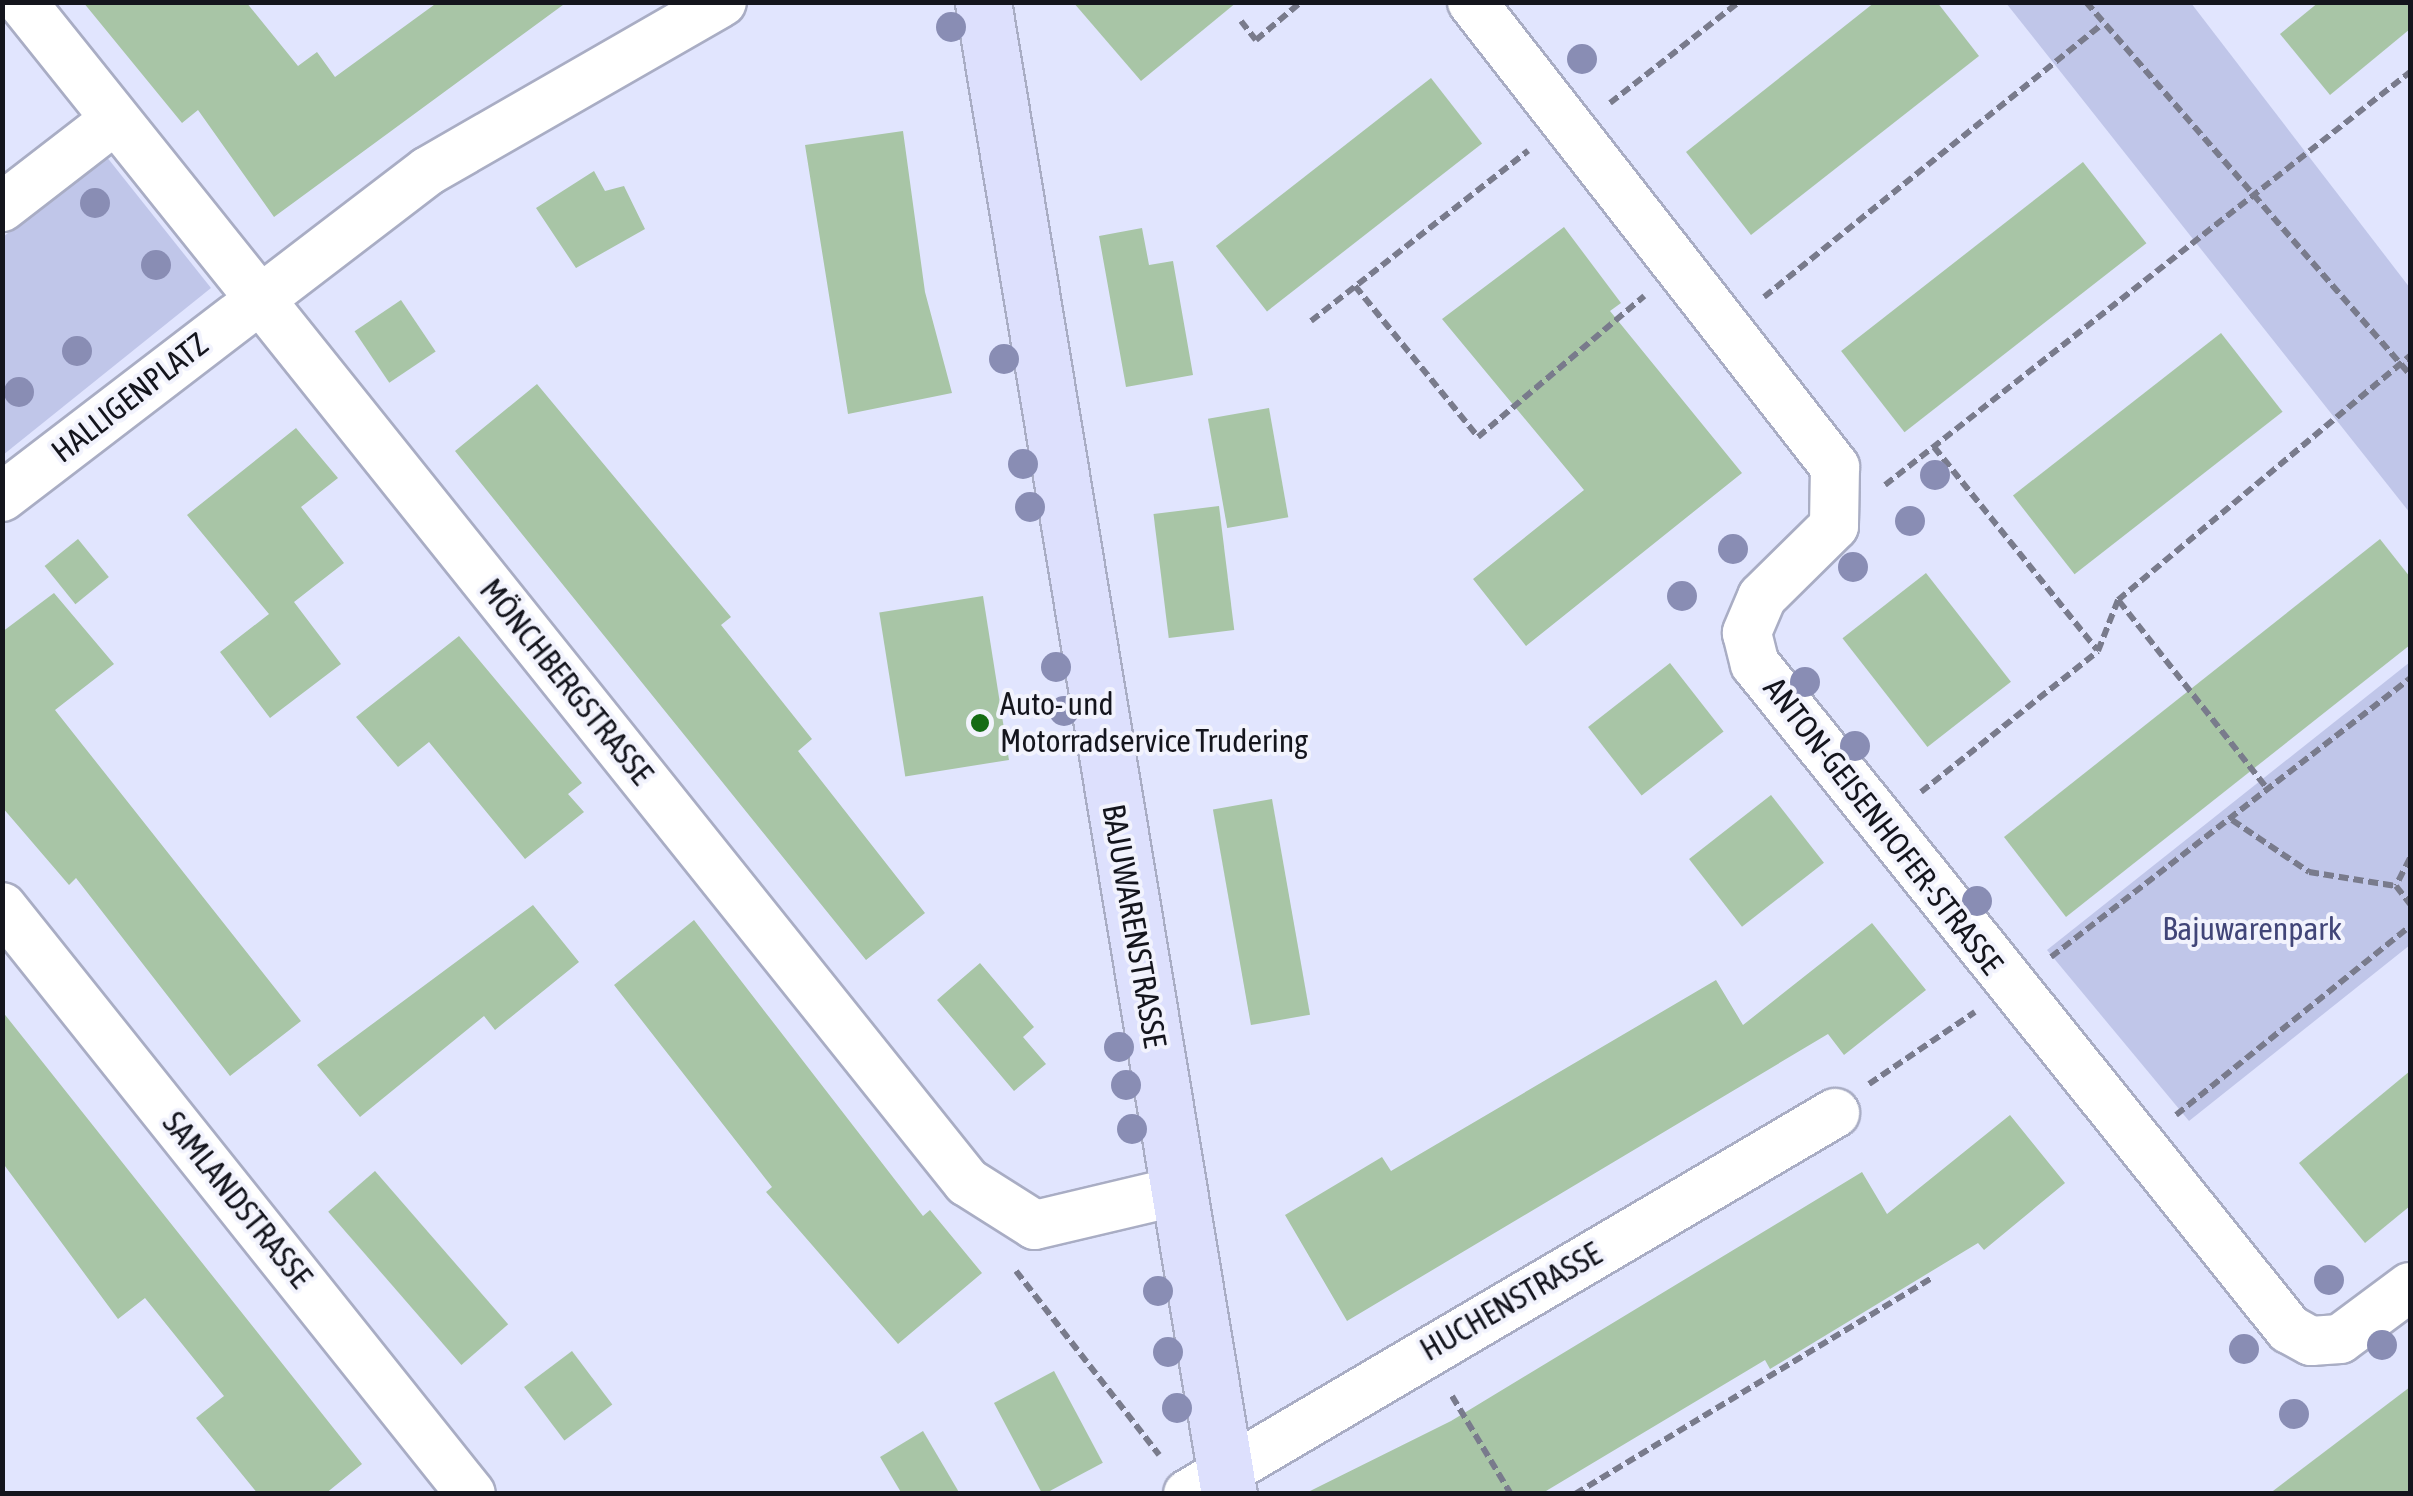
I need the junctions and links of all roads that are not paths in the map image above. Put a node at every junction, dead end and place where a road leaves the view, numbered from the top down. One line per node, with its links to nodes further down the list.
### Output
1 (22, 2): 5 (street, MÖNCHBERGSTRASSE)
2 (722, 2): 7 (street, HALLIGENPLATZ)
3 (982, 2): 11 (main road, BAJUWARENSTRASSE)
4 (1472, 2): 12 (street, ANTON-GEISENHOFER-STRASSE)
5 (112, 122): 6 (street); 7 (street, MÖNCHBERGSTRASSE)
6 (2, 207)
7 (258, 299): 8 (street, HALLIGENPLATZ); 11 (street, MÖNCHBERGSTRASSE)
8 (2, 497)
9 (2, 907): 14 (street, SAMLANDSTRASSE)
10 (1835, 1113): 13 (street, HUCHENSTRASSE)
11 (1179, 1191): 13 (main road, BAJUWARENSTRASSE)
12 (2410, 1288)
13 (1203, 1483)
14 (471, 1494)

